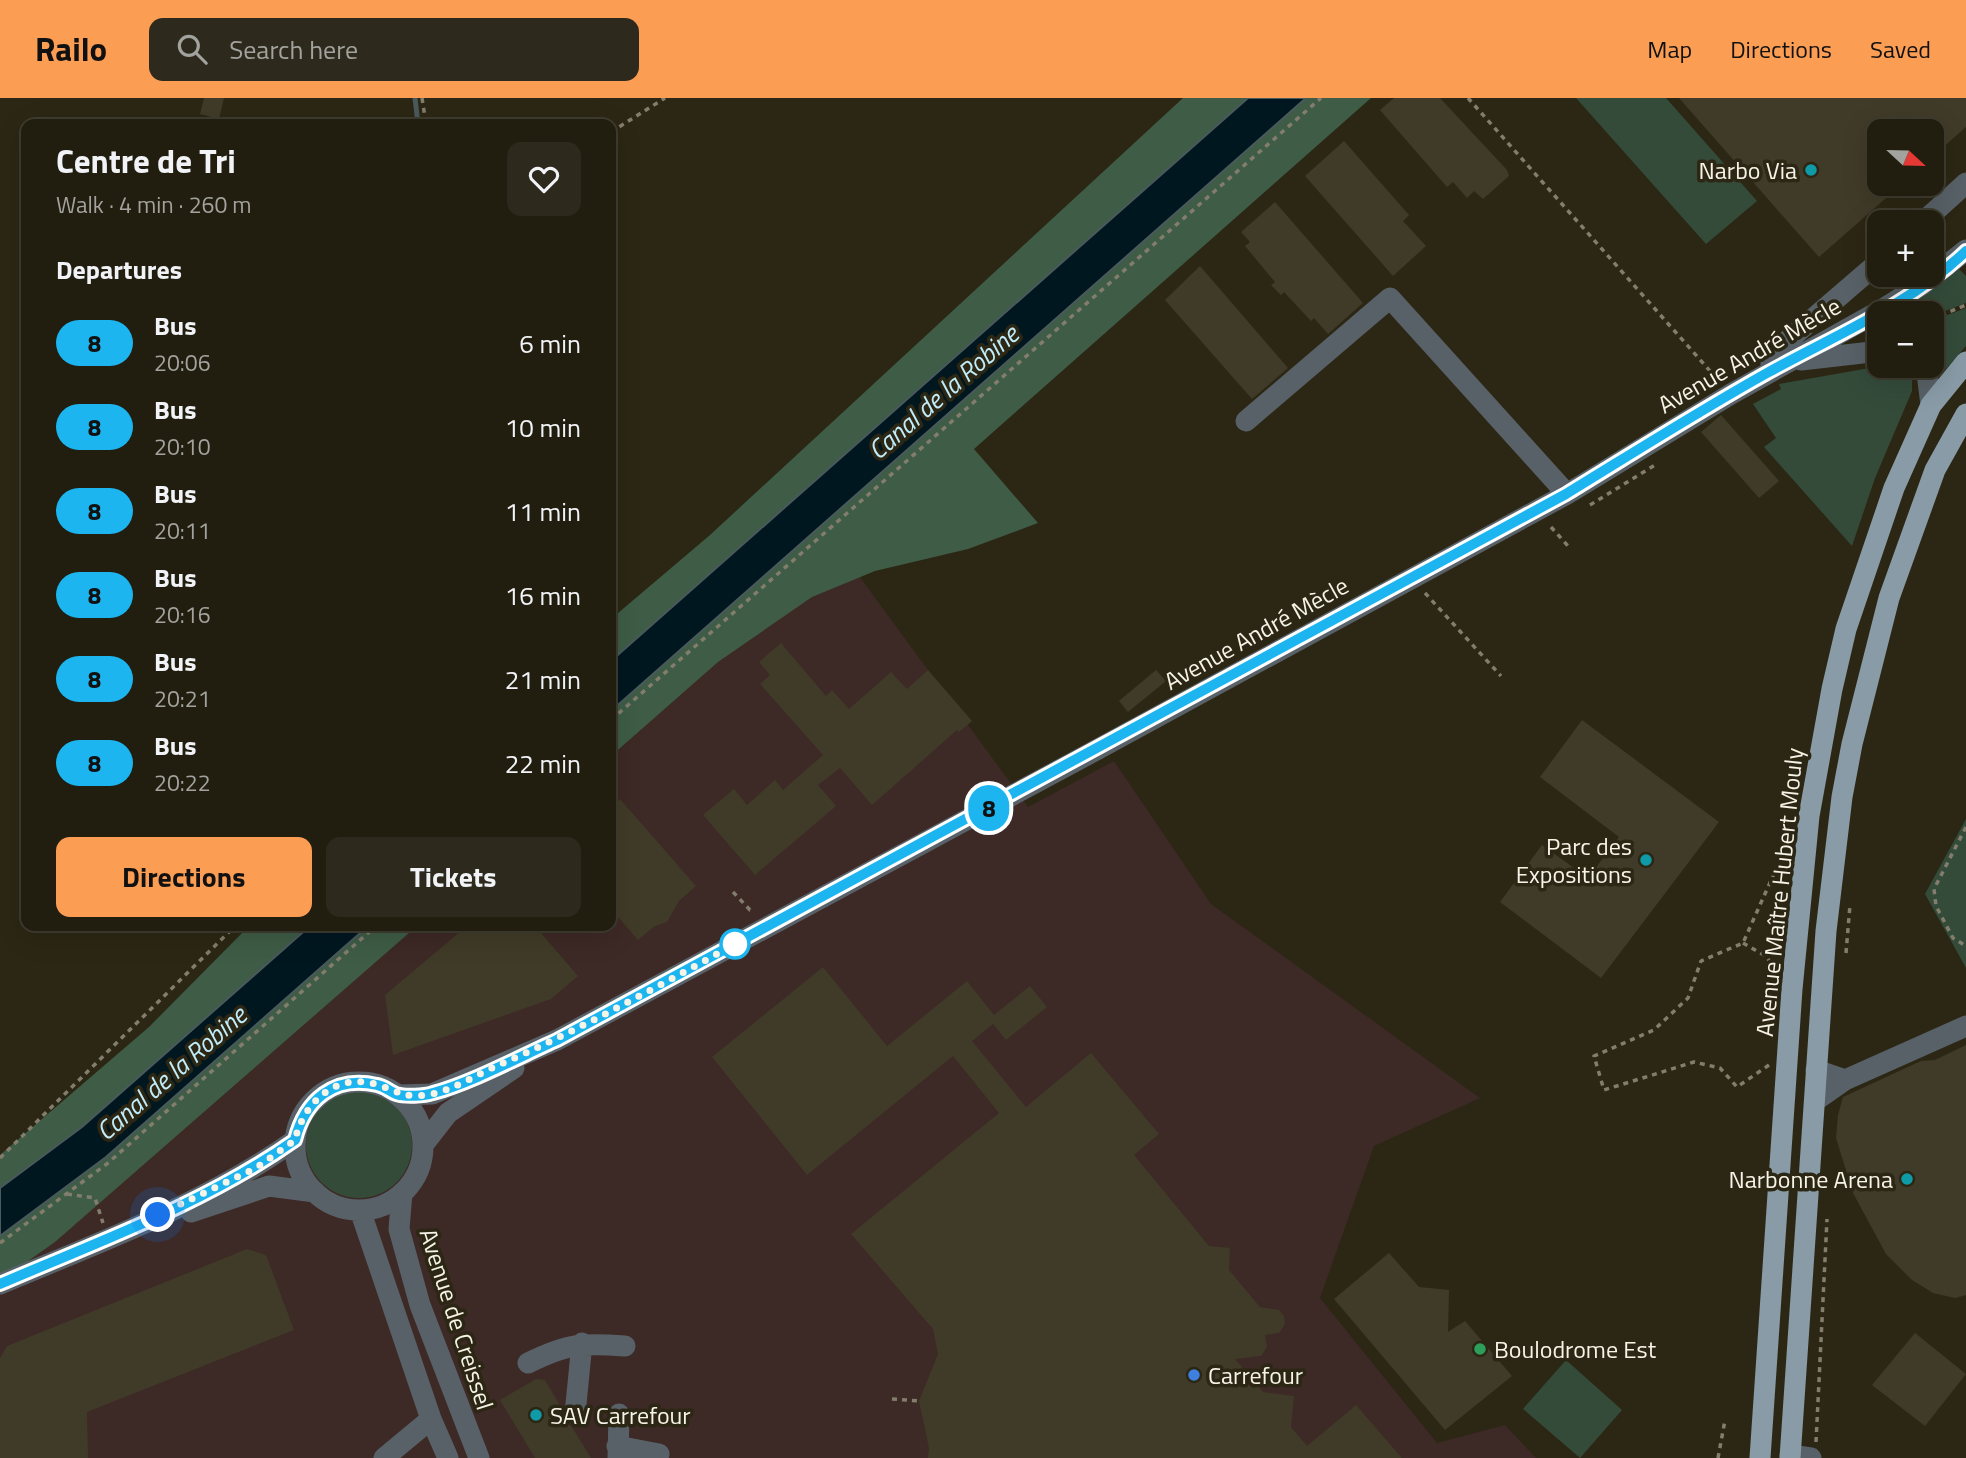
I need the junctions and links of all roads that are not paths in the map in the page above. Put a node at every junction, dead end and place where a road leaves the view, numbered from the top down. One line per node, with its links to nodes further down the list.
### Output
1 (1966, 183): 2 (street)
2 (1936, 210)
3 (1966, 250): 7 (street, Avenue André Mècle)
4 (1867, 274): 7 (street)
5 (1867, 353): 7 (street)
6 (1966, 362): 9 (main road, Avenue Maître Hubert Mouly)
7 (1778, 363): 12 (street, Avenue André Mècle)
8 (1928, 378): 9 (street)
9 (1931, 405): 38 (main road, Avenue Maître Hubert Mouly)
10 (1966, 414): 15 (main road, Avenue Maître Hubert Mouly)
11 (1246, 421): 12 (street)
12 (1566, 494): 14 (street, Avenue André Mècle)
13 (1966, 1026): 16 (street)
14 (557, 1040): 17 (street, Avenue André Mècle); 20 (street, Avenue André Mècle)
15 (1816, 1070): 16 (street); 18 (main road, Avenue Maître Hubert Mouly)
16 (1845, 1080): 18 (street)
17 (399, 1095): 19 (street); 20 (street)
18 (1815, 1101): 33 (main road, Avenue Maître Hubert Mouly)
19 (295, 1140): 21 (street); 24 (street)
20 (423, 1145): 22 (street)
21 (314, 1192): 23 (street); 24 (street)
22 (402, 1193): 23 (street); 36 (street, Avenue de Creissel)
23 (360, 1210): 31 (street)
24 (108, 1238): 25 (street)
25 (0, 1284)
26 (582, 1343): 27 (street); 28 (street); 29 (street)
27 (625, 1346)
28 (528, 1363)
29 (575, 1414)
30 (618, 1414): 32 (street)
31 (431, 1419): 34 (street); 35 (street)
32 (618, 1452): 37 (street)
33 (1802, 1454)
34 (384, 1458)
35 (448, 1458)
36 (479, 1458)
37 (651, 1458)
38 (1760, 1458)

